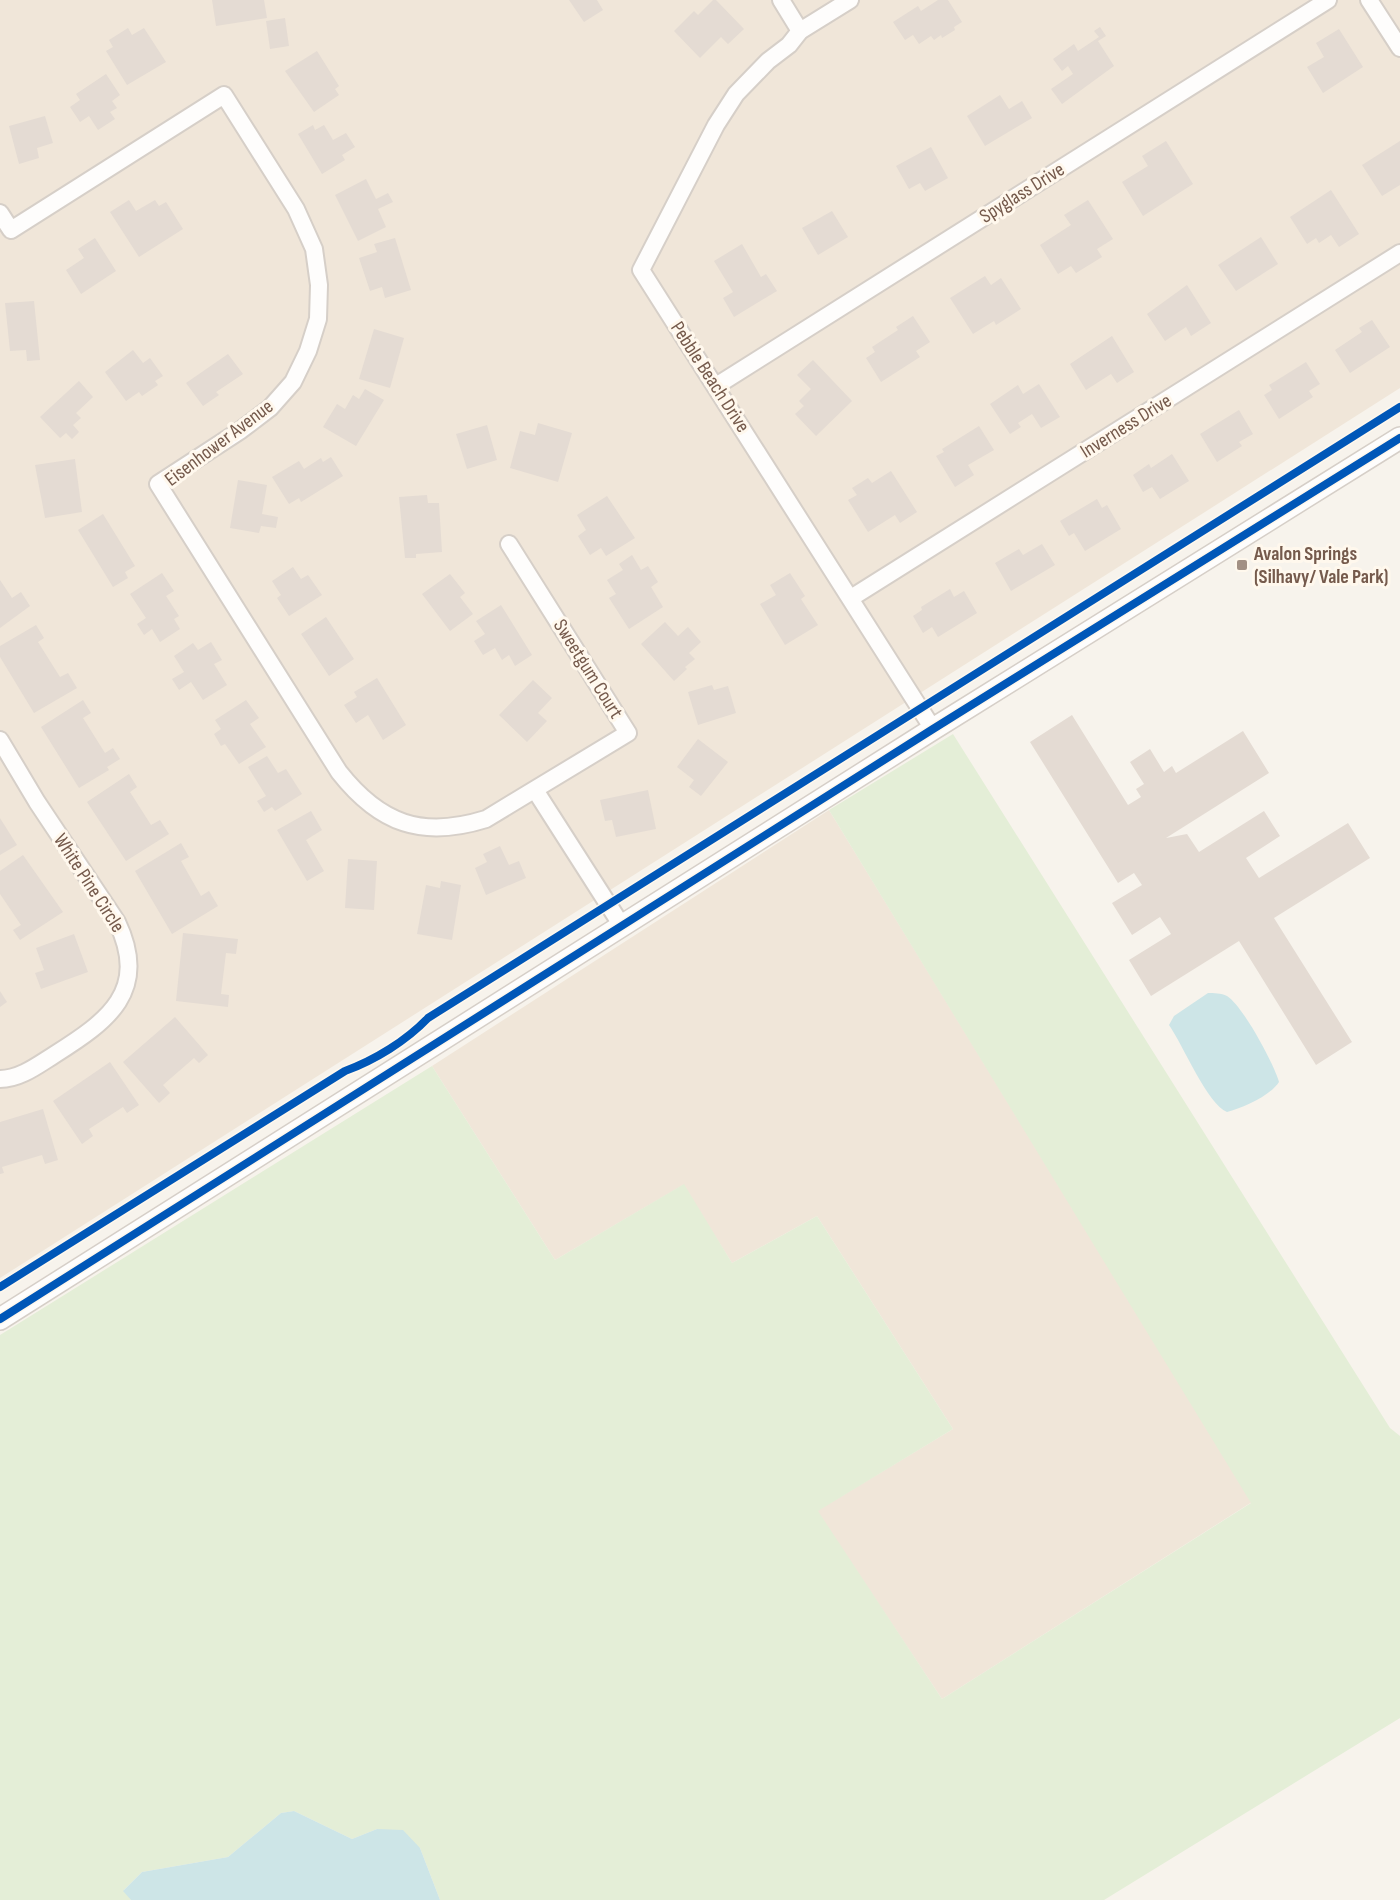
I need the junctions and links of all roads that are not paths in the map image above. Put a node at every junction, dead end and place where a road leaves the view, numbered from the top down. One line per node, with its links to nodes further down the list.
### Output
1 (780, 0): 5 (street)
2 (850, 0): 5 (street)
3 (1328, 0): 9 (street, Spyglass Drive)
4 (1369, 0): 6 (street)
5 (800, 31): 9 (street, Pebble Beach Drive)
6 (1400, 48)
7 (0, 213): 15 (street, Eisenhower Avenue)
8 (1400, 254): 12 (street, Inverness Drive)
9 (716, 386): 12 (street, Pebble Beach Drive)
10 (1400, 438): 13 (street)
11 (508, 544): 15 (street, Sweetgum Court)
12 (851, 598): 13 (street, Pebble Beach Drive)
13 (933, 729): 16 (street)
14 (0, 740): 17 (street, White Pine Circle)
15 (535, 790): 16 (street)
16 (622, 926): 18 (street)
17 (0, 1079)
18 (0, 1319)

